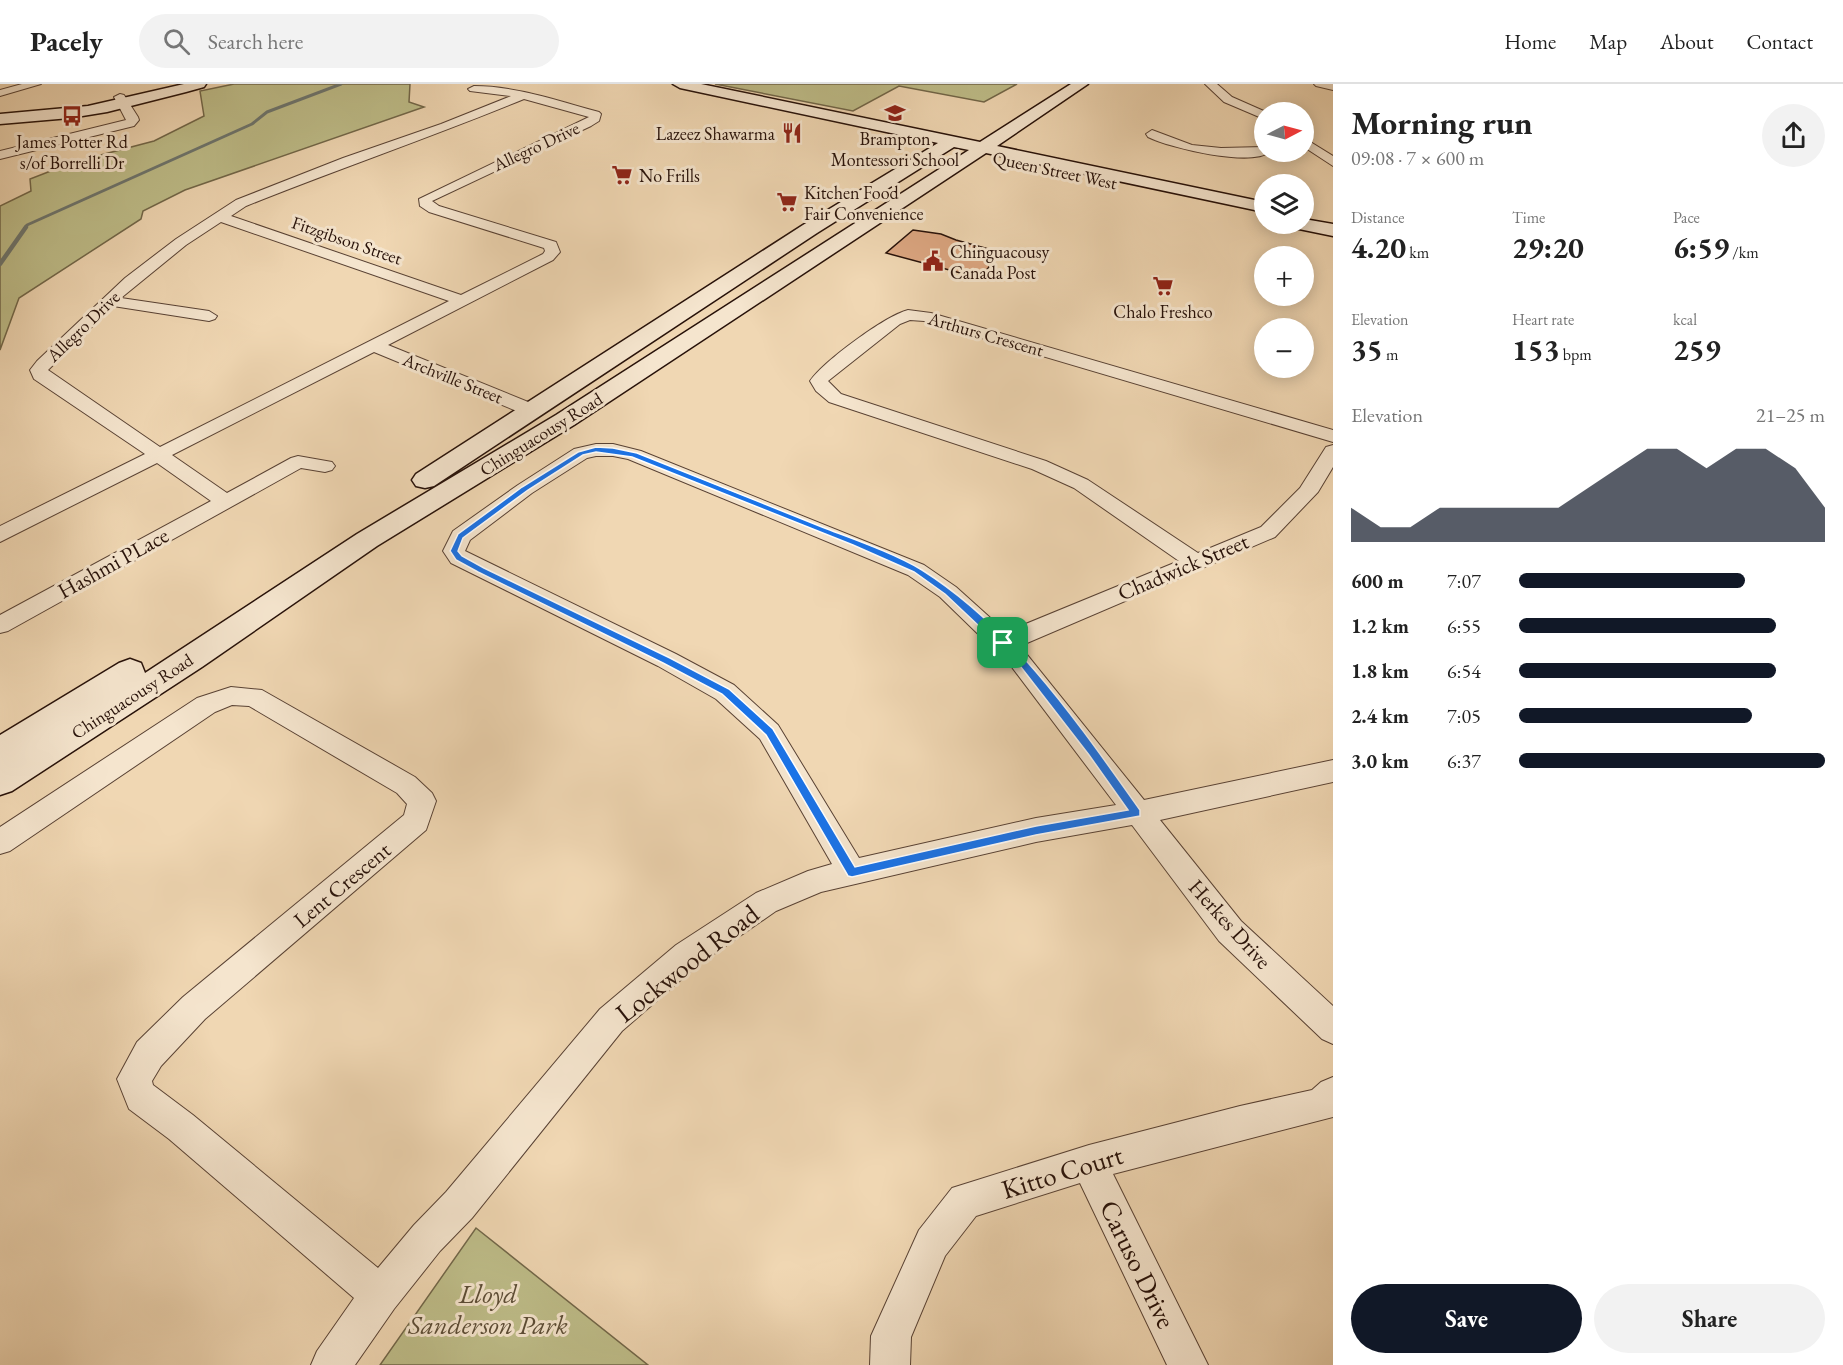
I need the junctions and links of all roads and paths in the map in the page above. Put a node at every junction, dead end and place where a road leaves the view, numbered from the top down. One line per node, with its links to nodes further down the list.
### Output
1 (35, 84): 9 (street)
2 (198, 84): 11 (main road)
3 (680, 84): 16 (main road, Queen Street West)
4 (1081, 84): 17 (main road, Chinguacousy Road)
5 (1211, 84): 12 (street)
6 (1320, 84): 7 (street)
7 (1333, 87)
8 (474, 89): 10 (street)
9 (0, 93)
10 (523, 95): 24 (street, Allegro Drive); 27 (street, Allegro Drive)
11 (122, 100): 13 (main road); 20 (street)
12 (1254, 111)
13 (0, 119)
14 (974, 128): 16 (main road, Chinguacousy Road)
15 (1152, 134): 18 (street)
16 (948, 143): 17 (main road, Queen Street West); 31 (main road, Chinguacousy Road)
17 (979, 150): 22 (main road, Queen Street West); 23 (main road, Queen Street West); 43 (main road, Chinguacousy Road)
18 (1254, 151)
19 (1314, 151): 21 (street)
20 (0, 155)
21 (1333, 162)
22 (1254, 205)
23 (1254, 214)
24 (218, 216): 27 (street, Fitzgibson Street); 28 (street, Allegro Drive)
25 (1314, 221): 26 (main road)
26 (1333, 230)
27 (463, 301): 30 (street, Allegro Drive)
28 (108, 302): 29 (street); 34 (street, Allegro Drive)
29 (209, 316)
30 (375, 346): 31 (street, Archville Street); 34 (street, Allegro Drive)
31 (531, 410): 41 (main road, Chinguacousy Road)
32 (1333, 436): 38 (street, Arthurs Crescent)
33 (1333, 452): 38 (street, Chadwick Street)
34 (158, 455): 36 (street); 37 (street, Allegro Drive)
35 (325, 466): 36 (street, Hashmi PLace)
36 (225, 501): 39 (street, Hashmi PLace)
37 (0, 535)
38 (1194, 561): 40 (street, Chadwick Street)
39 (0, 625)
40 (1003, 643): 44 (street, Herkes Drive); 46 (street, Herkes Drive)
41 (0, 752)
42 (1333, 771): 44 (street, Lockwood Road)
43 (0, 781)
44 (1137, 813): 46 (street, Lockwood Road); 47 (street, Herkes Drive)
45 (0, 843): 50 (street, Lent Crescent)
46 (852, 872): 50 (street, Lockwood Road)
47 (1333, 1028)
48 (1333, 1094): 49 (street, Kitto Court)
49 (1089, 1163): 52 (street, Kitto Court); 53 (street, Caruso Drive)
50 (380, 1295): 51 (street, Lockwood Road)
51 (331, 1365)
52 (890, 1365)
53 (1188, 1365)

